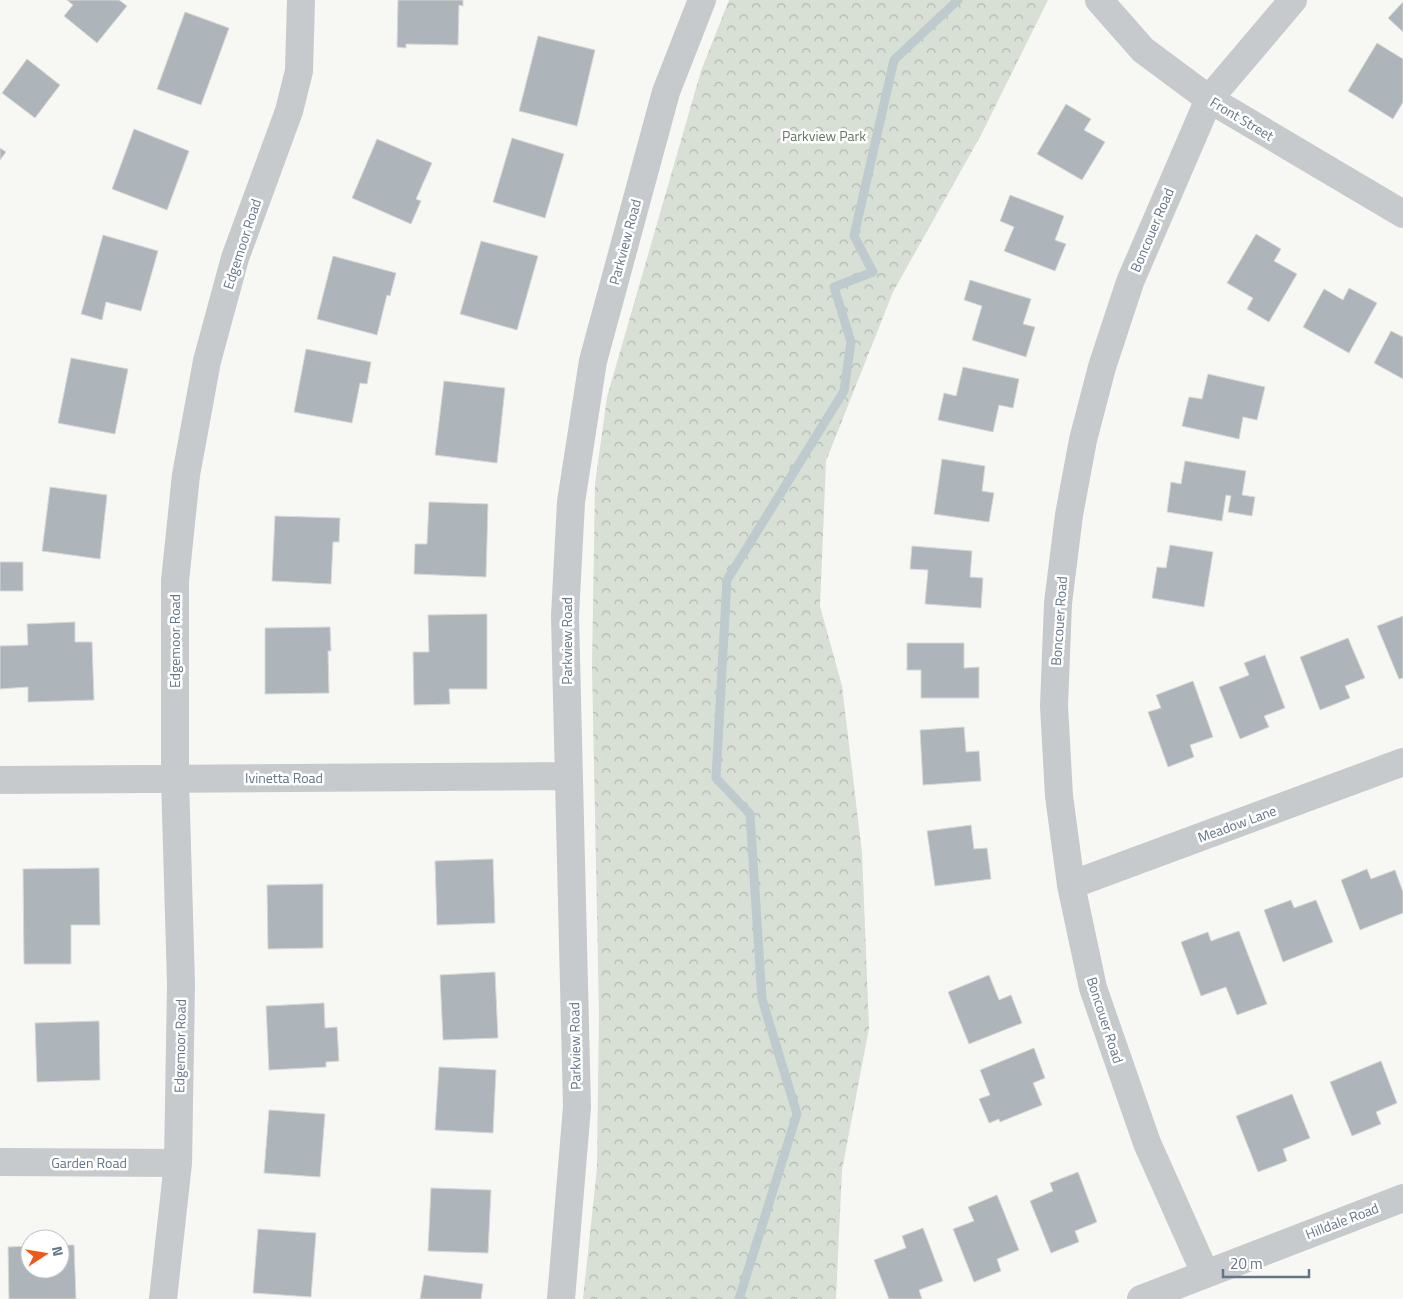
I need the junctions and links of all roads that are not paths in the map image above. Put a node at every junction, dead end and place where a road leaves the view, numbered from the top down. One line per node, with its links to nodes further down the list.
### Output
1 (301, 0): 9 (street, Edgemoor Road)
2 (702, 0): 8 (street, Parkview Road)
3 (1100, 0): 5 (street, Front Street)
4 (1292, 0): 5 (street, Boncouer Road)
5 (1209, 99): 6 (street, Front Street); 11 (street, Boncouer Road)
6 (1403, 214)
7 (1403, 762): 11 (street, Meadow Lane)
8 (568, 776): 9 (street, Ivinetta Road); 17 (street, Parkview Road)
9 (176, 778): 10 (street, Ivinetta Road); 13 (street, Edgemoor Road)
10 (0, 780)
11 (1071, 885): 15 (street, Boncouer Road)
12 (0, 1162): 13 (street, Garden Road)
13 (178, 1163): 16 (street, Edgemoor Road)
14 (1403, 1198): 15 (street, Hilldale Road)
15 (1204, 1273): 18 (street, Hilldale Road)
16 (163, 1299)
17 (561, 1299)
18 (1141, 1299)

